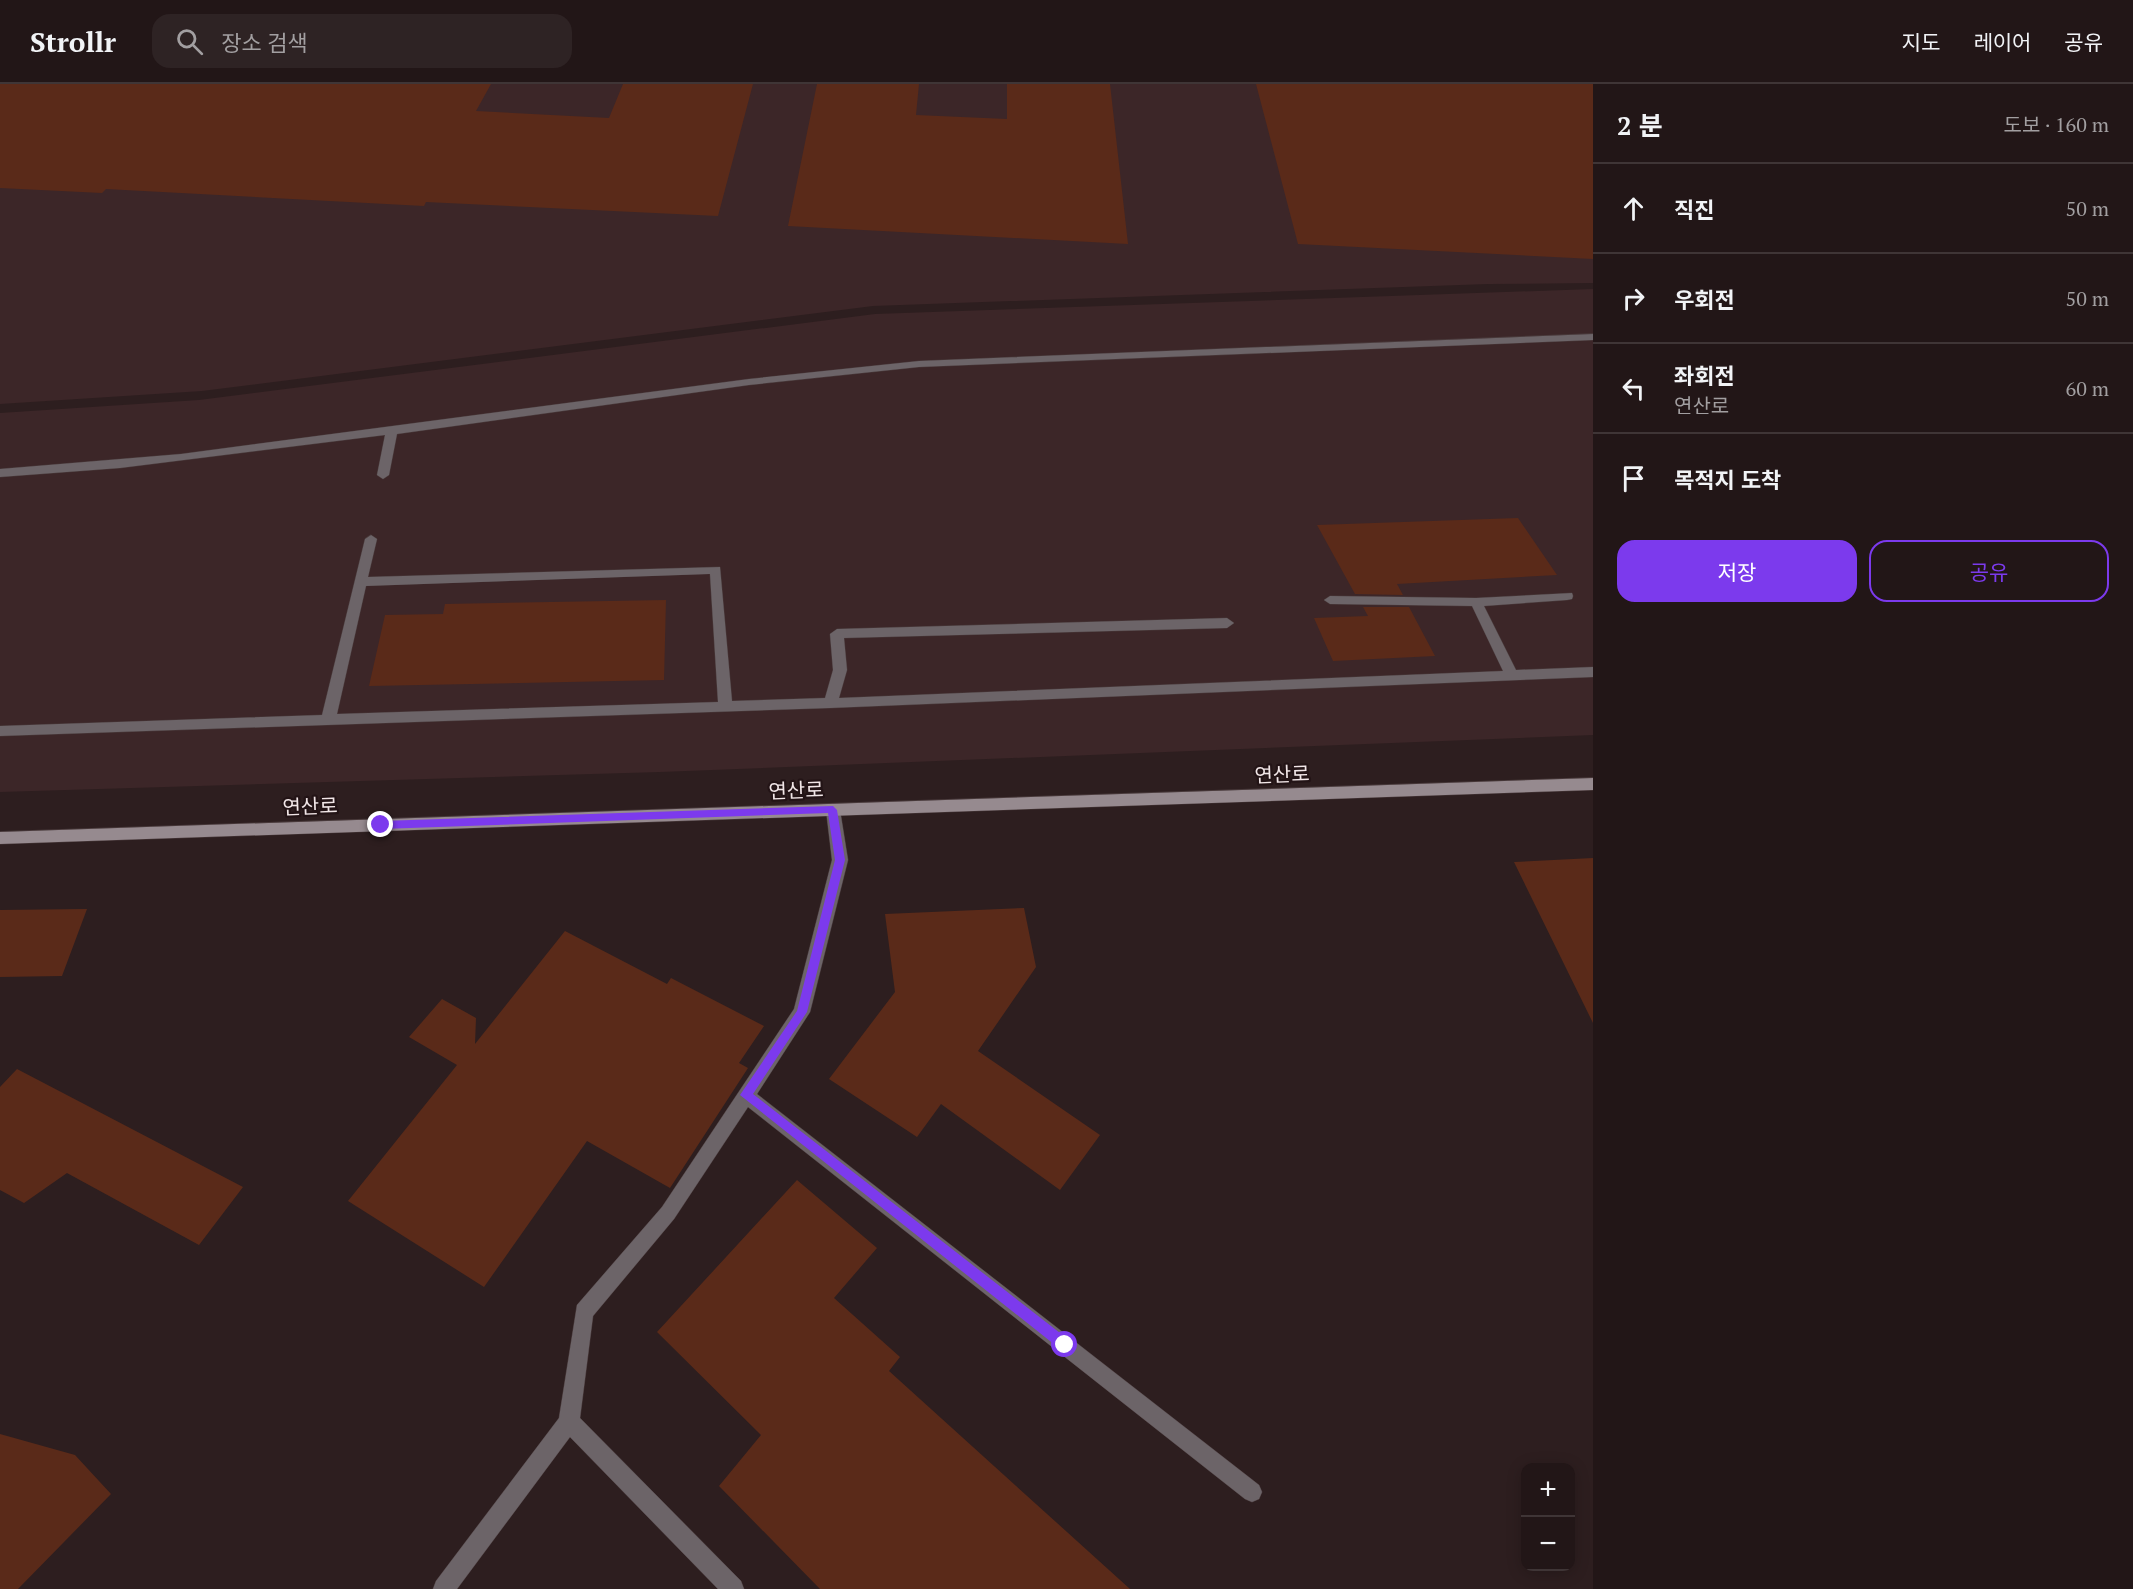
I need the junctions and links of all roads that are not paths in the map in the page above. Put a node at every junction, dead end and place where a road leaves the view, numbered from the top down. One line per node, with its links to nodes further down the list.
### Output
1 (1593, 337): 2 (lane)
2 (391, 433): 3 (lane); 4 (lane)
3 (0, 473)
4 (383, 475)
5 (371, 539): 6 (lane)
6 (361, 582): 14 (lane); 15 (lane)
7 (1567, 596): 9 (lane)
8 (1330, 600): 9 (lane)
9 (1476, 602): 12 (lane)
10 (1227, 623): 13 (lane)
11 (1593, 672): 12 (lane)
12 (1512, 675): 13 (lane)
13 (830, 703): 14 (lane)
14 (725, 706): 15 (lane)
15 (328, 721): 16 (lane)
16 (0, 731)
17 (1593, 784): 18 (main road, 연산로)
18 (833, 810): 19 (main road, 연산로); 20 (lane)
19 (0, 837)
20 (746, 1095): 21 (lane); 22 (lane)
21 (569, 1422): 23 (lane); 24 (lane)
22 (1252, 1492)
23 (444, 1589)
24 (733, 1589)

